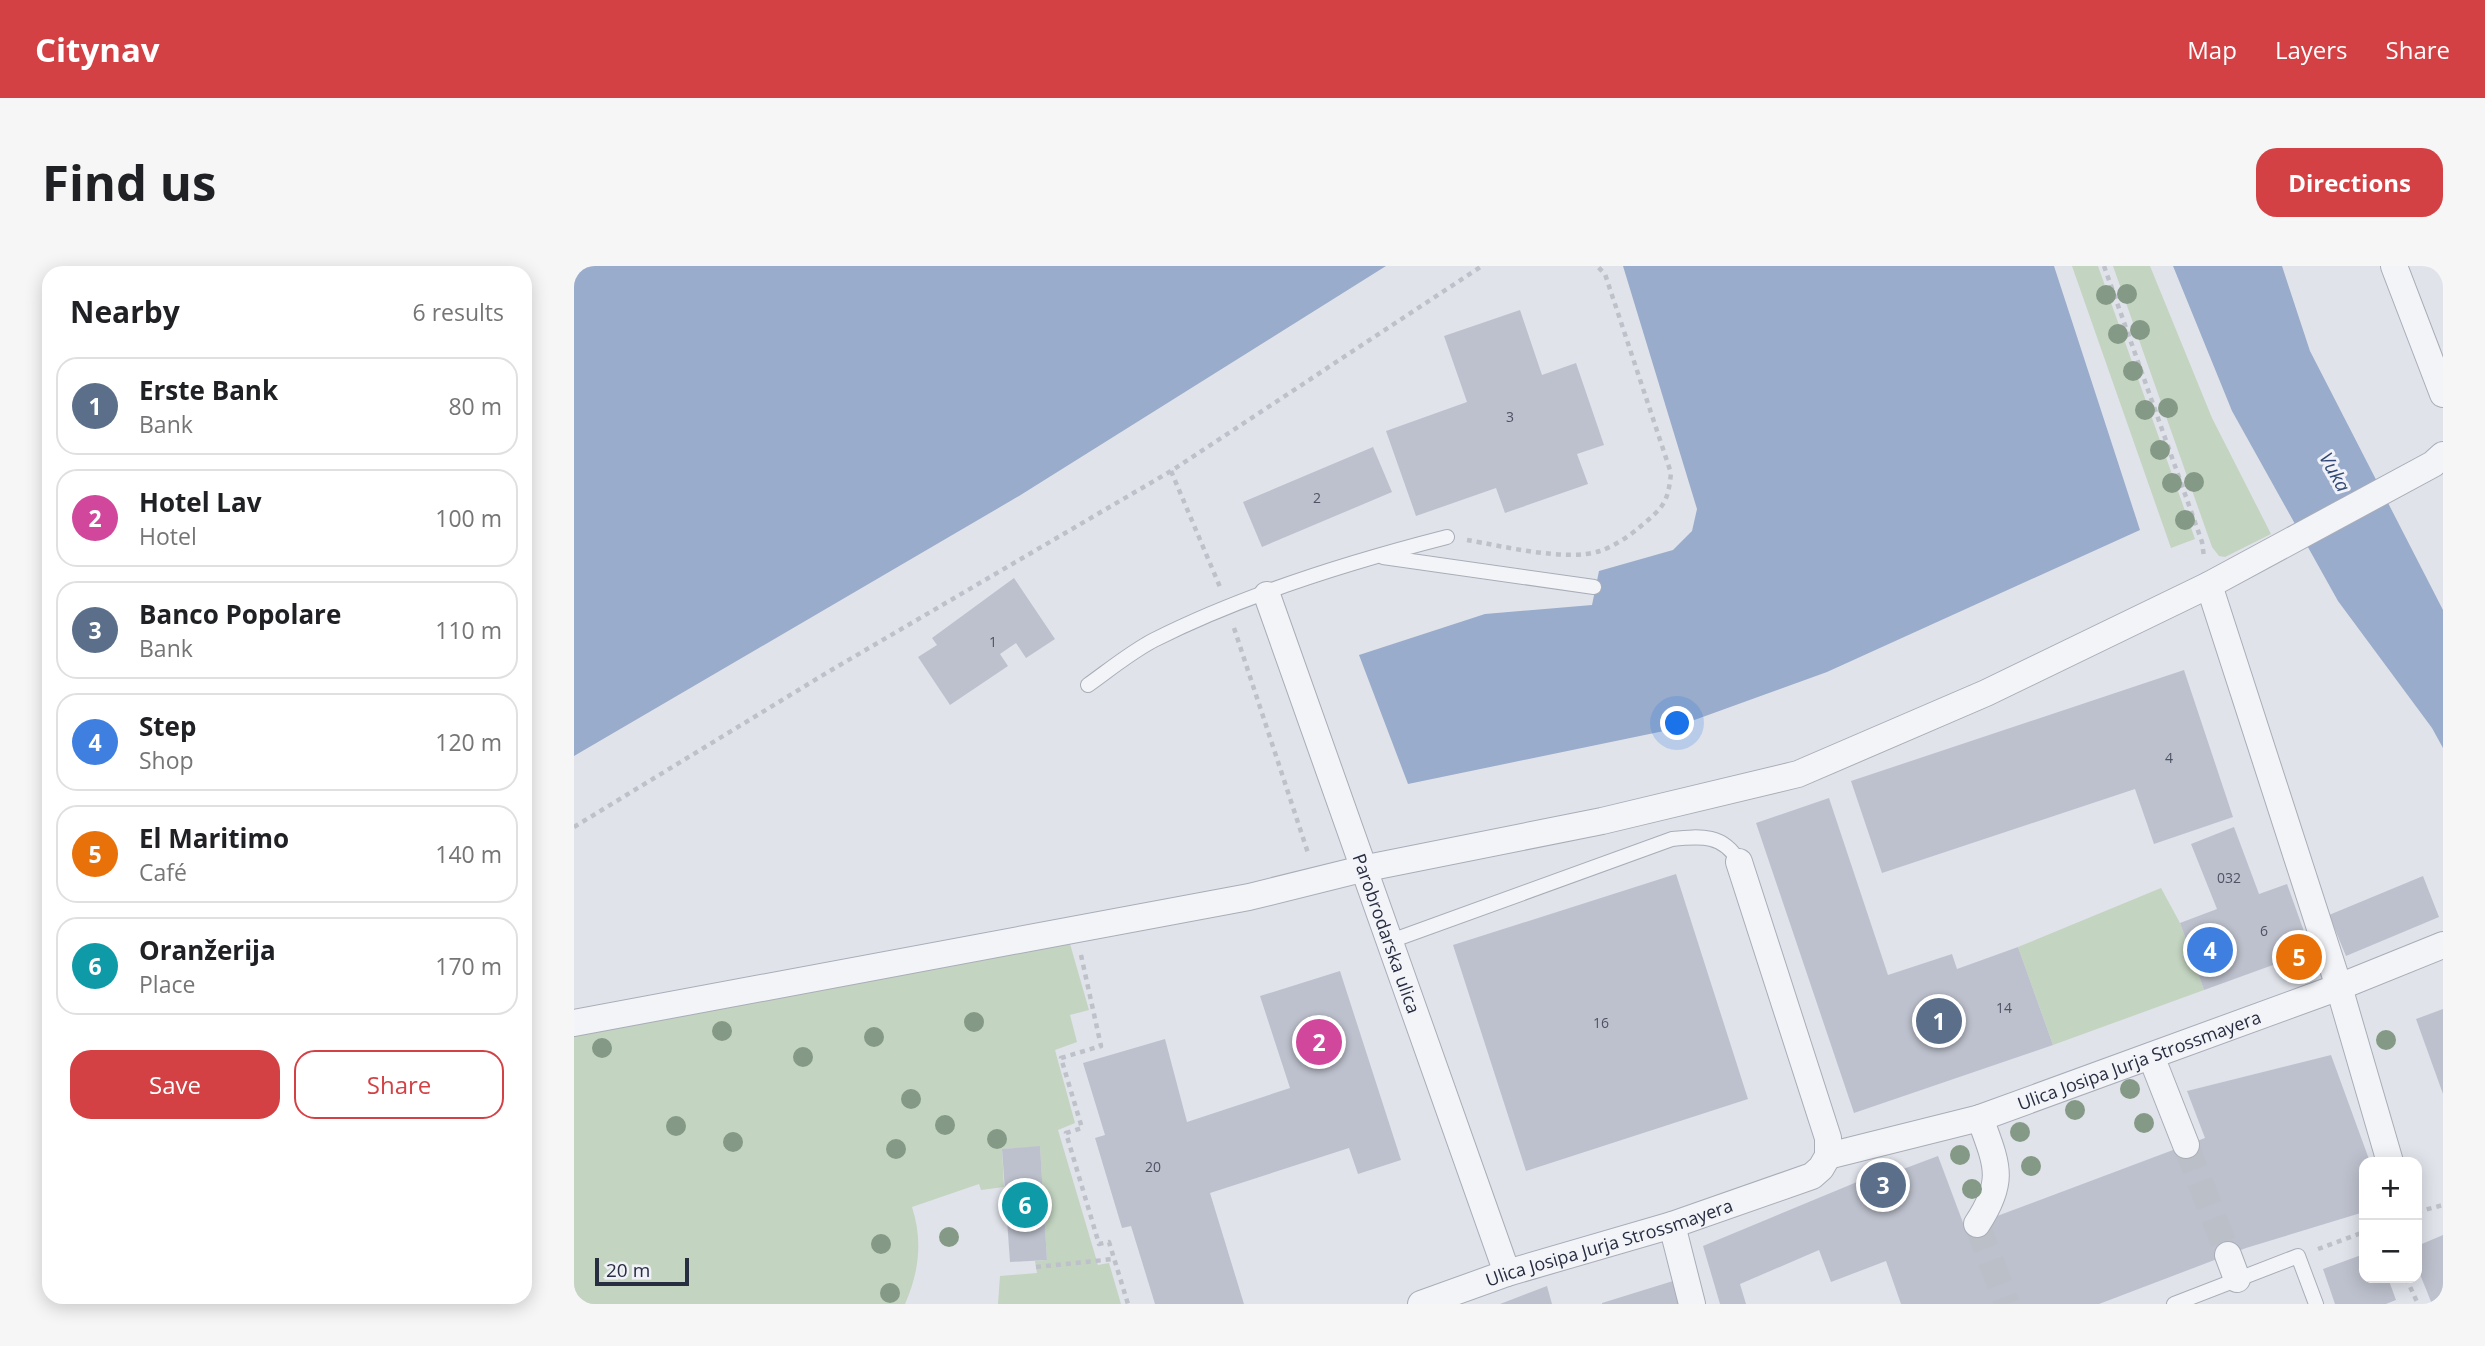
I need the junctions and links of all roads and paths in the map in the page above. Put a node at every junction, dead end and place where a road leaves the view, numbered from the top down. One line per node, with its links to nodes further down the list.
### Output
1 (1482, 266): 7 (path)
2 (1597, 266): 8 (path)
3 (2104, 266): 10 (path)
4 (2394, 266): 5 (street)
5 (2443, 394)
6 (2438, 459): 10 (street)
7 (1171, 471): 13 (path); 15 (path)
8 (1447, 537): 9 (lane)
9 (1374, 556): 11 (lane); 12 (lane)
10 (2209, 585): 17 (street); 22 (street)
11 (1594, 587)
12 (1267, 594): 13 (lane); 17 (street, Parobrodarska ulica)
13 (1228, 610): 14 (lane); 18 (path)
14 (1088, 685)
15 (574, 827)
16 (1739, 862): 20 (lane); 27 (street)
17 (1362, 869): 18 (street); 20 (street, Parobrodarska ulica)
18 (1317, 881): 19 (street)
19 (1070, 929): 23 (street); 35 (path)
20 (1388, 942): 37 (street, Parobrodarska ulica)
21 (2443, 945): 22 (street, Ulica Josipa Jurja Strossmayera)
22 (2339, 987): 24 (street, Ulica Josipa Jurja Strossmayera); 28 (street)
23 (574, 1023)
24 (2151, 1056): 25 (street, Ulica Josipa Jurja Strossmayera); 26 (street)
25 (1980, 1118): 27 (street, Ulica Josipa Jurja Strossmayera); 31 (street)
26 (2186, 1145)
27 (1828, 1156): 32 (street, Ulica Josipa Jurja Strossmayera)
28 (2389, 1157)
29 (2443, 1205): 30 (path)
30 (2422, 1211)
31 (1977, 1224)
32 (1672, 1225): 37 (street, Ulica Josipa Jurja Strossmayera); 41 (street)
33 (2359, 1234): 34 (path)
34 (2298, 1256): 42 (lane); 43 (lane)
35 (1114, 1259): 36 (path); 39 (path)
36 (1036, 1267)
37 (1507, 1273): 40 (street, Ulica Josipa Jurja Strossmayera)
38 (2408, 1283): 44 (path)
39 (1128, 1304)
40 (1421, 1304)
41 (1692, 1304)
42 (2174, 1304)
43 (2316, 1304)
44 (2418, 1304)

